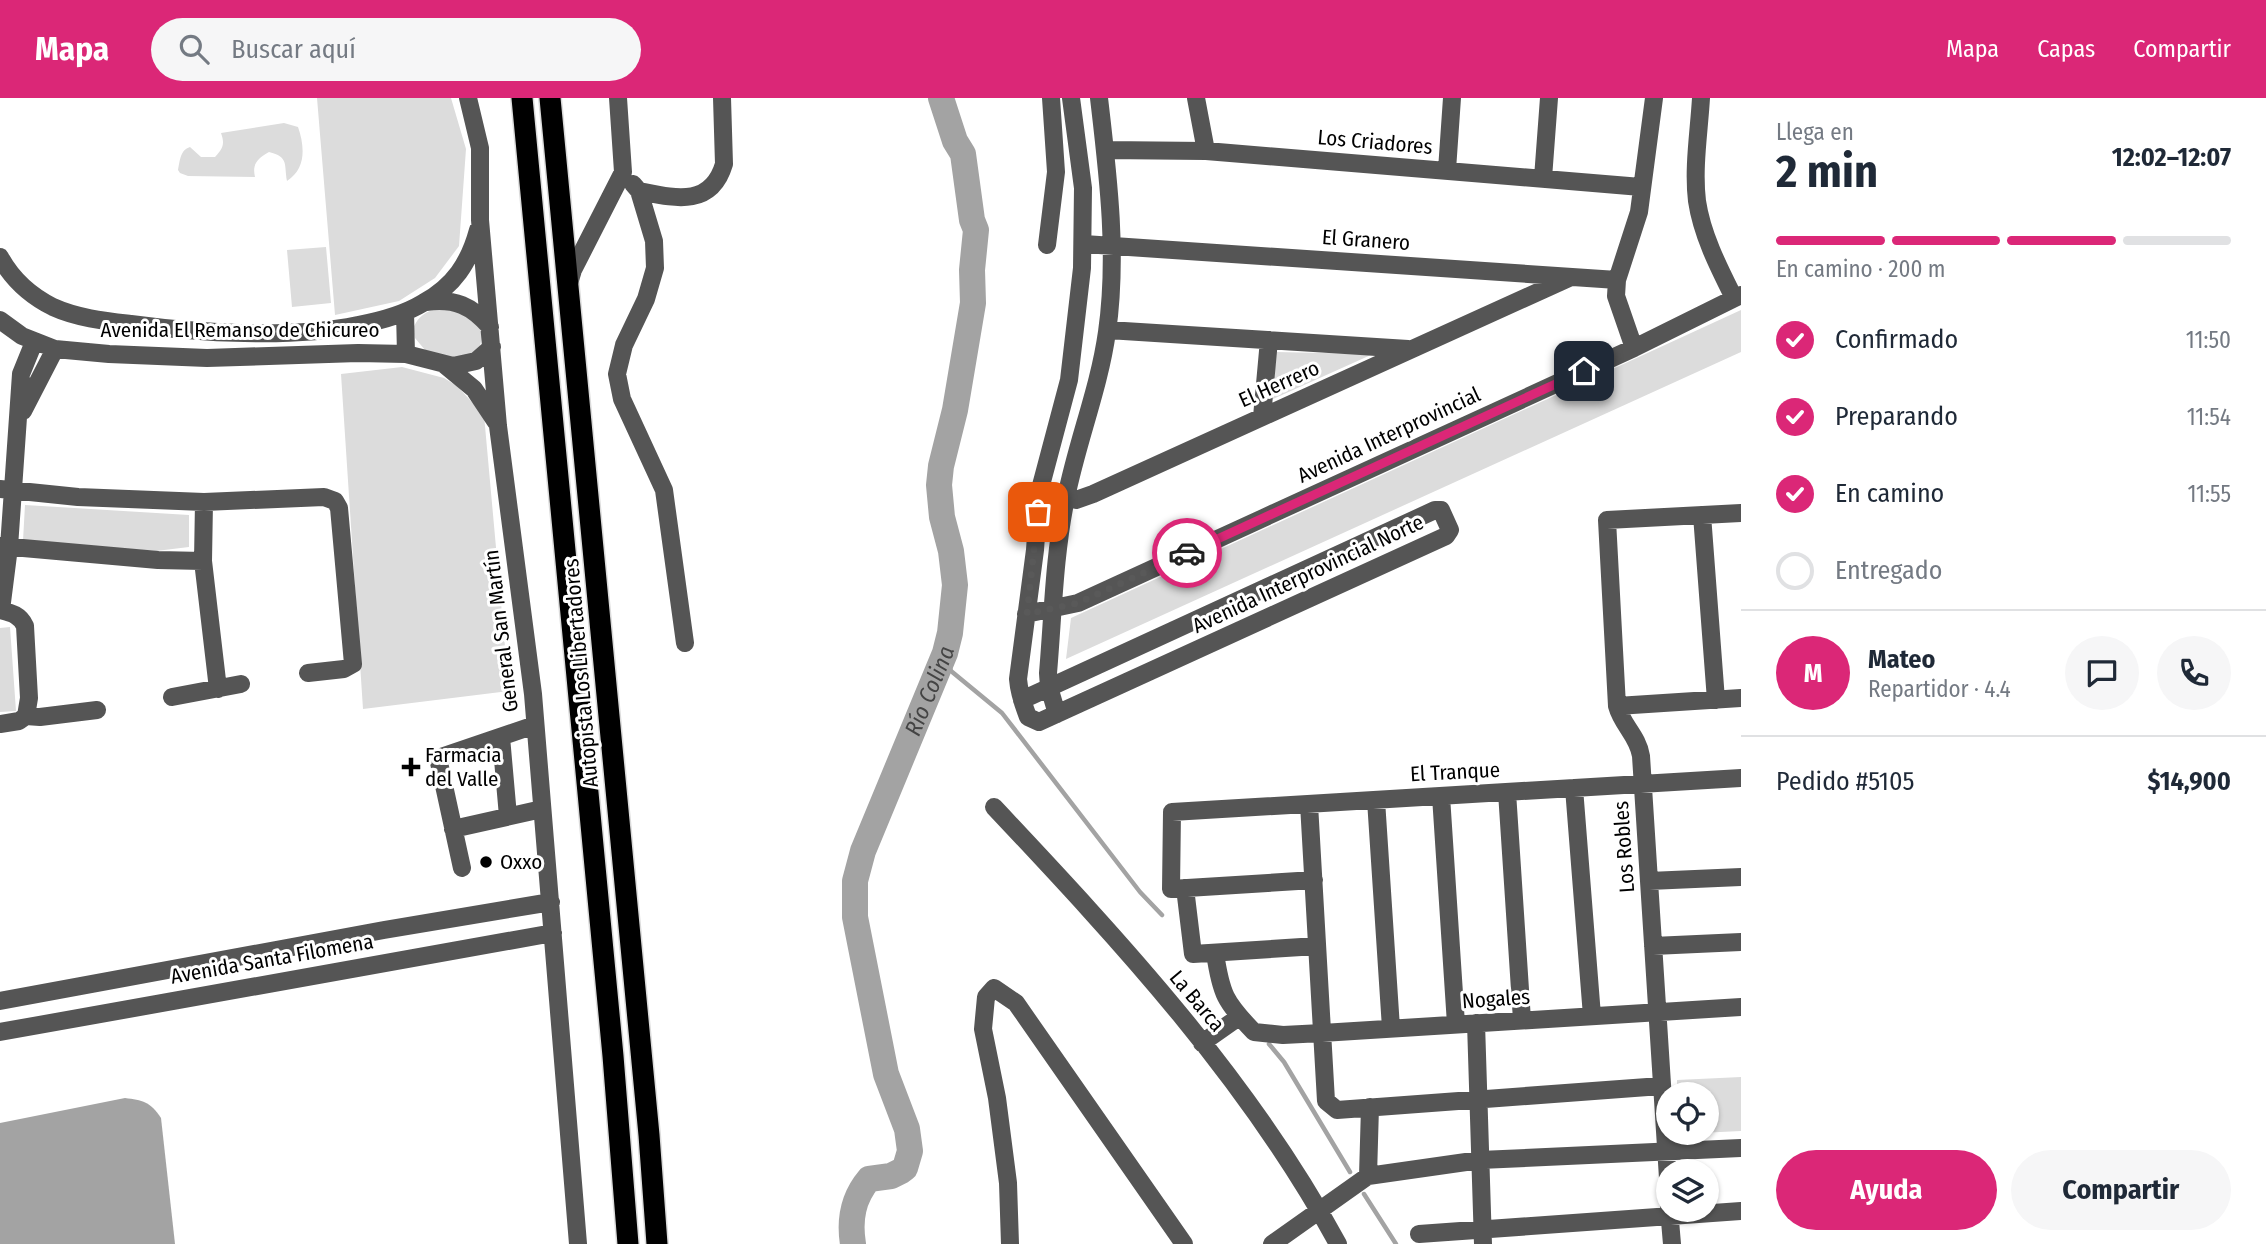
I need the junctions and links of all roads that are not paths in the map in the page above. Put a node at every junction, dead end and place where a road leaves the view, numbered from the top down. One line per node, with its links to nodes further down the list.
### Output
1 (468, 98): 21 (street, General San Martín)
2 (522, 98): 128 (highway, Autopista Los Libertadores)
3 (550, 98): 29 (highway, Autopista Los Libertadores)
4 (618, 98): 17 (street)
5 (722, 98): 20 (street)
6 (1051, 98): 23 (street)
7 (1071, 98): 22 (street)
8 (1100, 98): 14 (street)
9 (1196, 98): 15 (street)
10 (1452, 98): 16 (street)
11 (1549, 98): 18 (street)
12 (1654, 98): 19 (street)
13 (1701, 98): 30 (street)
14 (1105, 150): 15 (street, Los Criadores); 24 (street)
15 (1206, 151): 16 (street, Los Criadores)
16 (1447, 170): 18 (street, Los Criadores)
17 (623, 173): 20 (street); 29 (street)
18 (1543, 178): 19 (street, Los Criadores)
19 (1641, 187): 28 (street)
20 (639, 191): 60 (street)
21 (480, 220): 31 (street, Avenida El Remanso de Chicureo); 36 (street, General San Martín)
22 (1084, 244): 24 (street, El Granero); 59 (street)
23 (1047, 245)
24 (1112, 245): 26 (street, El Granero); 37 (street)
25 (0, 257): 35 (street, Avenida El Remanso de Chicureo)
26 (1506, 272): 27 (street, El Granero); 32 (street)
27 (1571, 277): 28 (street, El Granero); 32 (street, El Herrero)
28 (1618, 280): 41 (street)
29 (569, 287): 129 (highway, Autopista Los Libertadores)
30 (1738, 296): 41 (street, Avenida Interprovincial)
31 (426, 302): 33 (street, Avenida El Remanso de Chicureo); 36 (street, Avenida El Remanso de Chicureo)
32 (1510, 304): 43 (street, El Herrero)
33 (405, 312): 35 (street, Avenida El Remanso de Chicureo); 45 (street)
34 (0, 320): 39 (street, Avenida El Remanso de Chicureo)
35 (113, 322): 44 (street)
36 (490, 327): 40 (street, General San Martín)
37 (1108, 330): 38 (street); 51 (street)
38 (1269, 340): 43 (street); 47 (street)
39 (34, 342): 42 (street, Avenida El Remanso de Chicureo); 48 (street)
40 (492, 347): 46 (street, Avenida El Remanso de Chicureo); 49 (street, General San Martín)
41 (1634, 348): 58 (street, Avenida Interprovincial)
42 (55, 349): 44 (street, Avenida El Remanso de Chicureo); 48 (street)
43 (1410, 349): 47 (street, El Herrero)
44 (108, 354): 45 (street, Avenida El Remanso de Chicureo)
45 (406, 354): 46 (street, Avenida El Remanso de Chicureo)
46 (445, 365): 49 (street, Avenida El Remanso de Chicureo)
47 (1262, 416): 51 (street, El Herrero)
48 (20, 417): 50 (street)
49 (498, 426): 74 (street, General San Martín)
50 (7, 489): 52 (street); 55 (street)
51 (1066, 497): 58 (street)
52 (204, 502): 56 (street); 61 (street)
53 (1741, 513): 54 (street)
54 (1702, 515): 68 (street); 69 (street, Los Robles)
55 (5, 547): 56 (street); 57 (street)
56 (203, 561): 64 (street)
57 (0, 610): 72 (street)
58 (1053, 610): 59 (street, Avenida Interprovincial); 63 (street)
59 (1027, 614): 67 (street)
60 (685, 643)
61 (308, 673)
62 (241, 684): 64 (street)
63 (1049, 687): 67 (street, Avenida Interprovincial Norte); 71 (street); 71 (street, Avenida Interprovincial Norte)
64 (218, 689): 65 (street)
65 (172, 697)
66 (1741, 698): 68 (street)
67 (1022, 700): 71 (street, Avenida Interprovincial Norte)
68 (1716, 700): 69 (street)
69 (1617, 706): 77 (street, Los Robles)
70 (97, 710): 72 (street)
71 (1057, 714)
72 (26, 716): 73 (street)
73 (0, 724)
74 (535, 725): 75 (street); 84 (street, General San Martín)
75 (501, 737): 85 (street); 86 (street)
76 (1741, 778): 77 (street, El Tranque)
77 (1643, 783): 78 (street, El Tranque); 90 (street, Los Robles)
78 (1574, 788): 79 (street, El Tranque); 101 (street)
79 (1507, 792): 80 (street, El Tranque); 103 (street)
80 (1441, 796): 81 (street, El Tranque); 105 (street)
81 (1376, 800): 82 (street, El Tranque); 106 (street)
82 (1309, 804): 89 (street); 91 (street, El Tranque)
83 (994, 807): 109 (street, La Barca)
84 (542, 809): 85 (street); 92 (street, General San Martín)
85 (508, 816): 86 (street)
86 (453, 829): 87 (street)
87 (462, 868)
88 (1741, 877): 90 (street)
89 (1314, 880): 91 (street); 95 (street)
90 (1649, 881): 96 (street, Los Robles)
91 (1178, 889): 97 (street)
92 (551, 902): 93 (street, General San Martín); 98 (street, Avenida Santa Filomena)
93 (553, 933): 107 (street, Avenida Santa Filomena); 127 (street, General San Martín)
94 (1741, 942): 96 (street)
95 (1317, 946): 97 (street); 108 (street)
96 (1653, 946): 100 (street, Los Robles)
97 (1215, 953): 102 (street)
98 (0, 1001)
99 (1741, 1007): 100 (street, Nogales)
100 (1657, 1012): 101 (street, Nogales); 110 (street, Los Robles)
101 (1592, 1016): 103 (street, Nogales)
102 (1239, 1017): 108 (street, Nogales); 109 (street)
103 (1522, 1020): 104 (street, Nogales)
104 (1476, 1023): 105 (street, Nogales); 112 (street)
105 (1457, 1024): 106 (street, Nogales)
106 (1391, 1028): 108 (street, Nogales)
107 (0, 1032)
108 (1322, 1033): 113 (street)
109 (1202, 1043): 120 (street, La Barca)
110 (1661, 1082)
111 (1656, 1086): 112 (street)
112 (1478, 1099): 113 (street); 118 (street)
113 (1370, 1107): 119 (street)
114 (1666, 1145): 116 (street, Los Robles)
115 (1741, 1148): 116 (street)
116 (1667, 1153): 117 (street, Los Robles); 118 (street)
117 (1667, 1159)
118 (1480, 1160): 119 (street); 126 (street)
119 (1368, 1176): 120 (street)
120 (1319, 1209): 132 (street); 133 (street, La Barca)
121 (1719, 1211): 122 (street)
122 (1741, 1211)
123 (1656, 1214): 126 (street)
124 (1670, 1222): 134 (street)
125 (1419, 1234): 126 (street)
126 (1483, 1237)
127 (578, 1244)
128 (628, 1244)
129 (657, 1244)
130 (1010, 1244): 131 (street)
131 (1184, 1244)
132 (1272, 1244)
133 (1338, 1244)
134 (1672, 1244)

